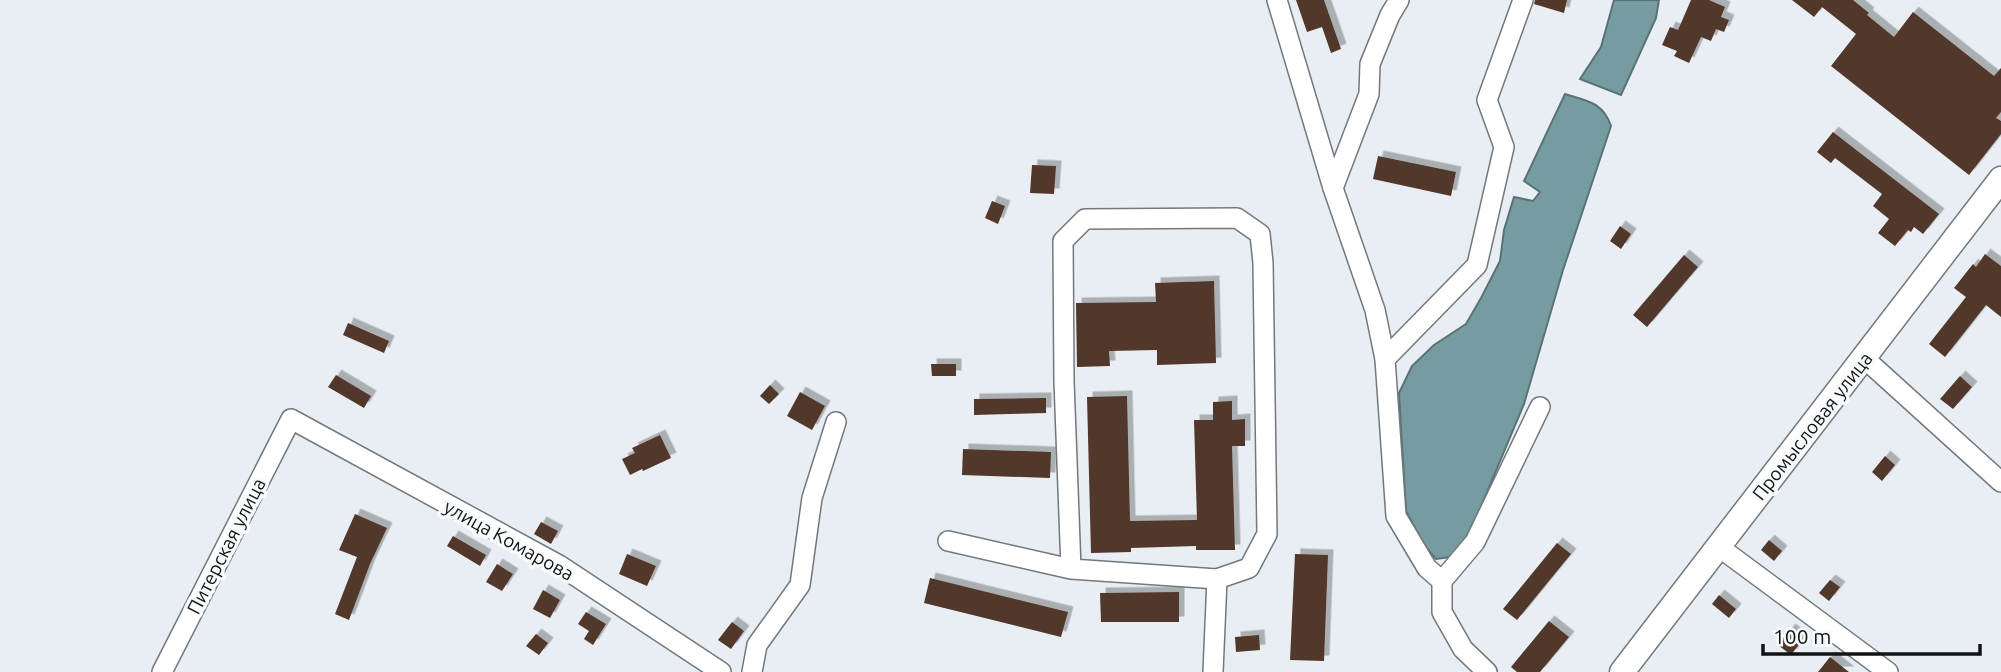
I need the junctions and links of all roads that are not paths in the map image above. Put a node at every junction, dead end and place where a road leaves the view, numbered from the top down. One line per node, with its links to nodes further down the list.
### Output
1 (1277, 0): 5 (street)
2 (1399, 0): 5 (street)
3 (1524, 0): 7 (street)
4 (2001, 180): 6 (main road, Промысловая улица)
5 (1333, 188): 7 (street)
6 (1864, 358): 11 (street); 13 (main road, Промысловая улица)
7 (1385, 359): 16 (street)
8 (1540, 407): 16 (street)
9 (290, 419): 17 (street, Питерская улица); 18 (street, улица Комарова)
10 (836, 422): 19 (street)
11 (2001, 482)
12 (948, 541): 14 (street)
13 (1719, 547): 22 (main road, Промысловая улица); 23 (street)
14 (1071, 569): 15 (street); 15 (street)
15 (1217, 579): 20 (street)
16 (1442, 581): 21 (street)
17 (162, 672)
18 (721, 672)
19 (752, 672)
20 (1213, 672)
21 (1487, 672)
22 (1622, 672)
23 (1888, 672)

